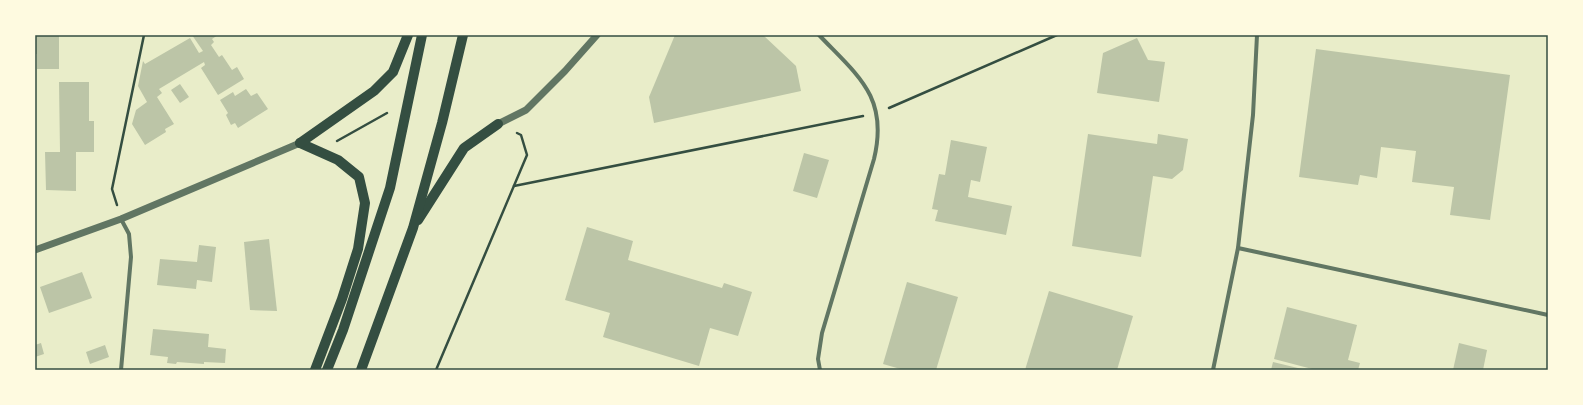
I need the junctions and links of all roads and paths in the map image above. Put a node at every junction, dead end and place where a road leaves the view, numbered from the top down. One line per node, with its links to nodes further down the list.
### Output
1 (144, 35): 13 (path)
2 (408, 35): 11 (main road)
3 (422, 35): 20 (main road)
4 (463, 35): 14 (main road)
5 (597, 35): 10 (street)
6 (819, 35): 9 (street)
7 (1057, 35): 9 (path)
8 (1258, 35): 15 (street)
9 (877, 114): 12 (path); 23 (street)
10 (498, 124): 12 (path); 14 (main road)
11 (300, 143): 13 (street); 19 (main road)
12 (514, 186): 22 (path)
13 (121, 219): 16 (street); 18 (street)
14 (413, 228): 21 (main road)
15 (1238, 248): 17 (street); 24 (street)
16 (35, 250)
17 (1548, 315)
18 (120, 370)
19 (314, 370)
20 (327, 370)
21 (361, 370)
22 (436, 370)
23 (820, 370)
24 (1213, 370)

